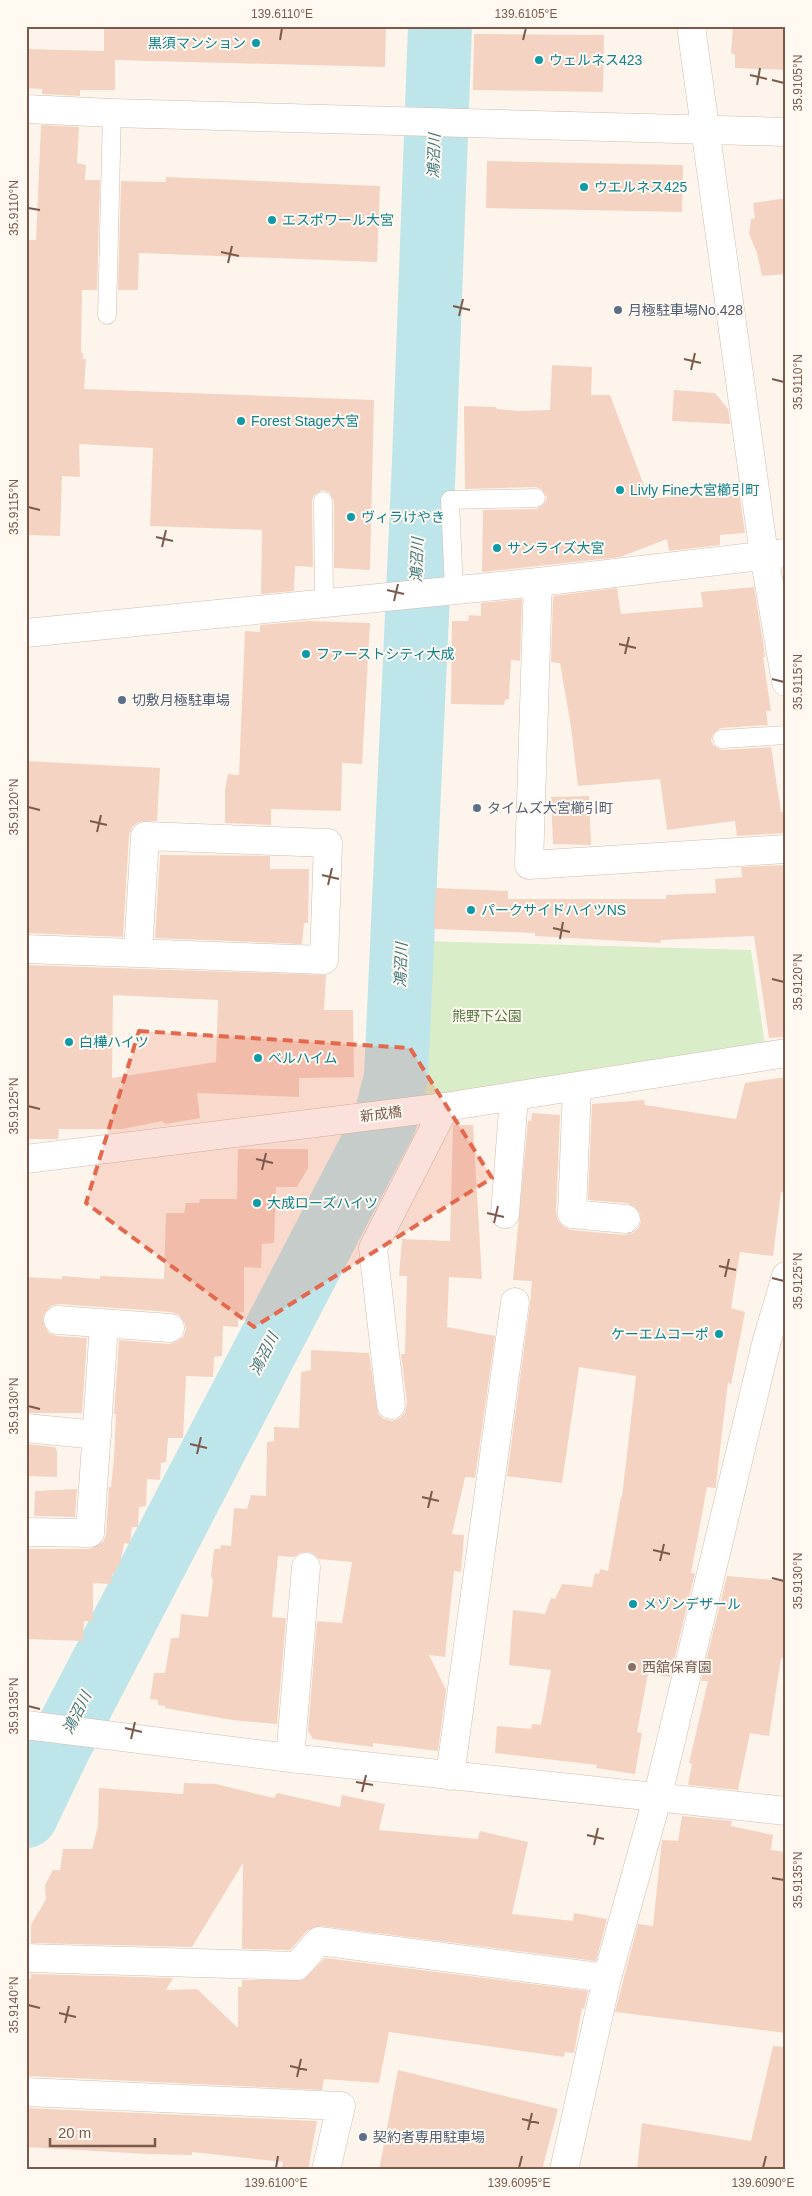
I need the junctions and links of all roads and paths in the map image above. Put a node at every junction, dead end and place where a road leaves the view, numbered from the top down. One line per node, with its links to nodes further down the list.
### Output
1 (691, 26): 4 (street)
2 (26, 109): 3 (street)
3 (112, 113): 4 (street); 6 (lane)
4 (706, 129): 5 (street); 9 (street)
5 (786, 132)
6 (107, 314)
7 (536, 498): 11 (lane)
8 (323, 500): 12 (lane)
9 (775, 554): 10 (street); 14 (street)
10 (538, 582): 11 (street); 17 (street)
11 (442, 592): 12 (street)
12 (324, 602): 13 (street)
13 (26, 634)
14 (786, 682)
15 (786, 735): 16 (lane)
16 (722, 739)
17 (786, 849)
18 (26, 949): 19 (street)
19 (138, 953): 19 (street)
20 (786, 1053): 21 (street, 新成橋)
21 (577, 1087): 22 (street, 新成橋); 26 (street)
22 (514, 1097): 23 (street, 新成橋); 25 (street)
23 (445, 1107): 24 (street, 新成橋); 33 (street)
24 (26, 1159)
25 (505, 1214)
26 (626, 1219)
27 (786, 1276): 32 (street)
28 (515, 1302): 40 (street)
29 (58, 1320): 30 (street)
30 (104, 1324): 31 (street); 35 (street)
31 (170, 1328)
32 (776, 1341): 41 (street)
33 (391, 1405)
34 (26, 1428): 35 (street)
35 (97, 1435): 36 (street)
36 (26, 1532)
37 (306, 1568): 39 (street)
38 (38, 1726): 39 (street)
39 (290, 1758): 40 (street)
40 (450, 1776): 41 (street)
41 (657, 1799): 42 (street); 44 (street)
42 (786, 1811)
43 (26, 1958): 44 (street)
44 (607, 1978): 47 (street)
45 (26, 2092): 46 (street)
46 (326, 2170)
47 (564, 2170)

